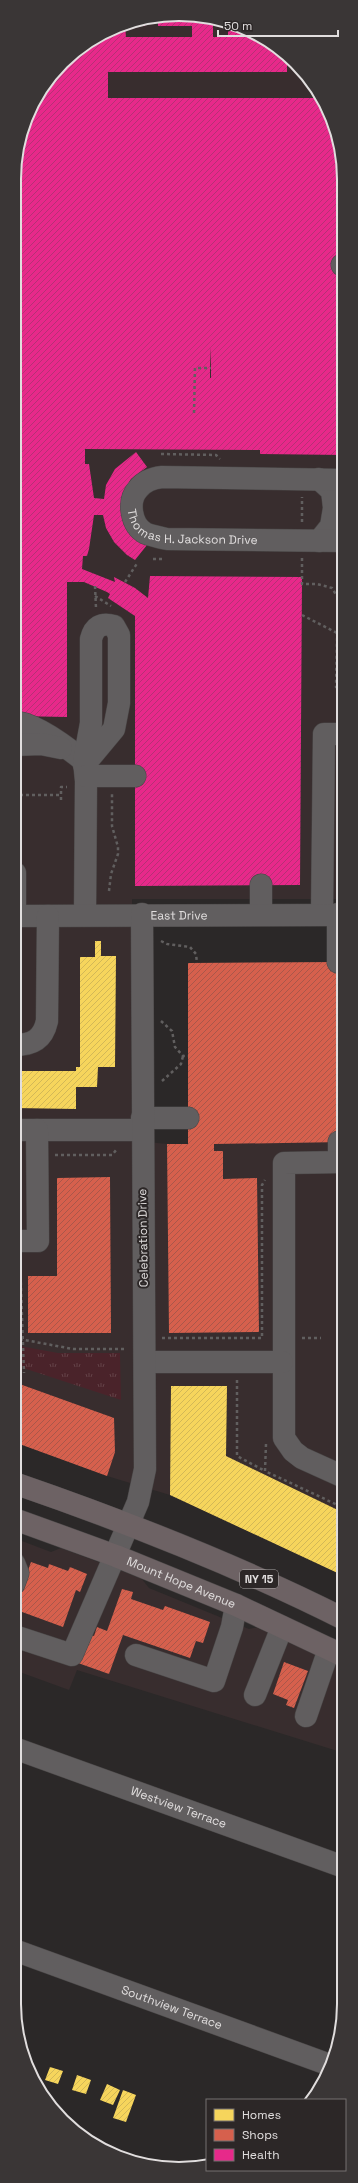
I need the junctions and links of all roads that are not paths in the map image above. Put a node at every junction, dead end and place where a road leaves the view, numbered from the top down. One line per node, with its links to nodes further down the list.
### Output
1 (319, 480): 2 (street, Thomas H. Jackson Drive); 3 (street); 3 (street, Thomas H. Jackson Drive)
2 (337, 480)
3 (319, 541): 4 (street, Thomas H. Jackson Drive)
4 (337, 541)
5 (21, 722): 8 (street)
6 (337, 734): 13 (street)
7 (21, 745): 8 (street)
8 (81, 763): 8 (street); 9 (street); 14 (street)
9 (135, 776)
10 (261, 885): 12 (street)
11 (142, 914): 12 (street, East Drive); 14 (street, East Drive); 20 (street, Celebration Drive)
12 (261, 914): 13 (street, East Drive)
13 (334, 914): 17 (street)
14 (85, 915): 16 (street, East Drive)
15 (21, 916): 16 (street, East Drive)
16 (48, 916): 18 (street)
17 (337, 950)
18 (21, 1044)
19 (188, 1118): 20 (street)
20 (142, 1124): 22 (street); 25 (street, Celebration Drive)
21 (21, 1130): 22 (street)
22 (37, 1130): 24 (street)
23 (337, 1155): 26 (street)
24 (21, 1246)
25 (145, 1362): 26 (street); 30 (street, Celebration Drive)
26 (282, 1362): 27 (street)
27 (337, 1474)
28 (21, 1485): 30 (main road, NY 15)
29 (21, 1522): 31 (main road, Mount Hope Avenue / NY 15)
30 (130, 1524): 31 (street, Celebration Drive); 33 (main road, NY 15)
31 (116, 1556): 32 (main road, Mount Hope Avenue / NY 15); 35 (street, Celebration Drive)
32 (236, 1605): 34 (main road, Mount Hope Avenue / NY 15); 37 (street)
33 (337, 1616)
34 (282, 1626): 36 (main road, Mount Hope Avenue / NY 15); 38 (street)
35 (21, 1638)
36 (336, 1653): 39 (street)
37 (136, 1654)
38 (255, 1695)
39 (306, 1716)
40 (21, 1751): 41 (street, Westview Terrace)
41 (337, 1864)
42 (21, 1953): 43 (street, Southview Terrace)
43 (325, 2063)

